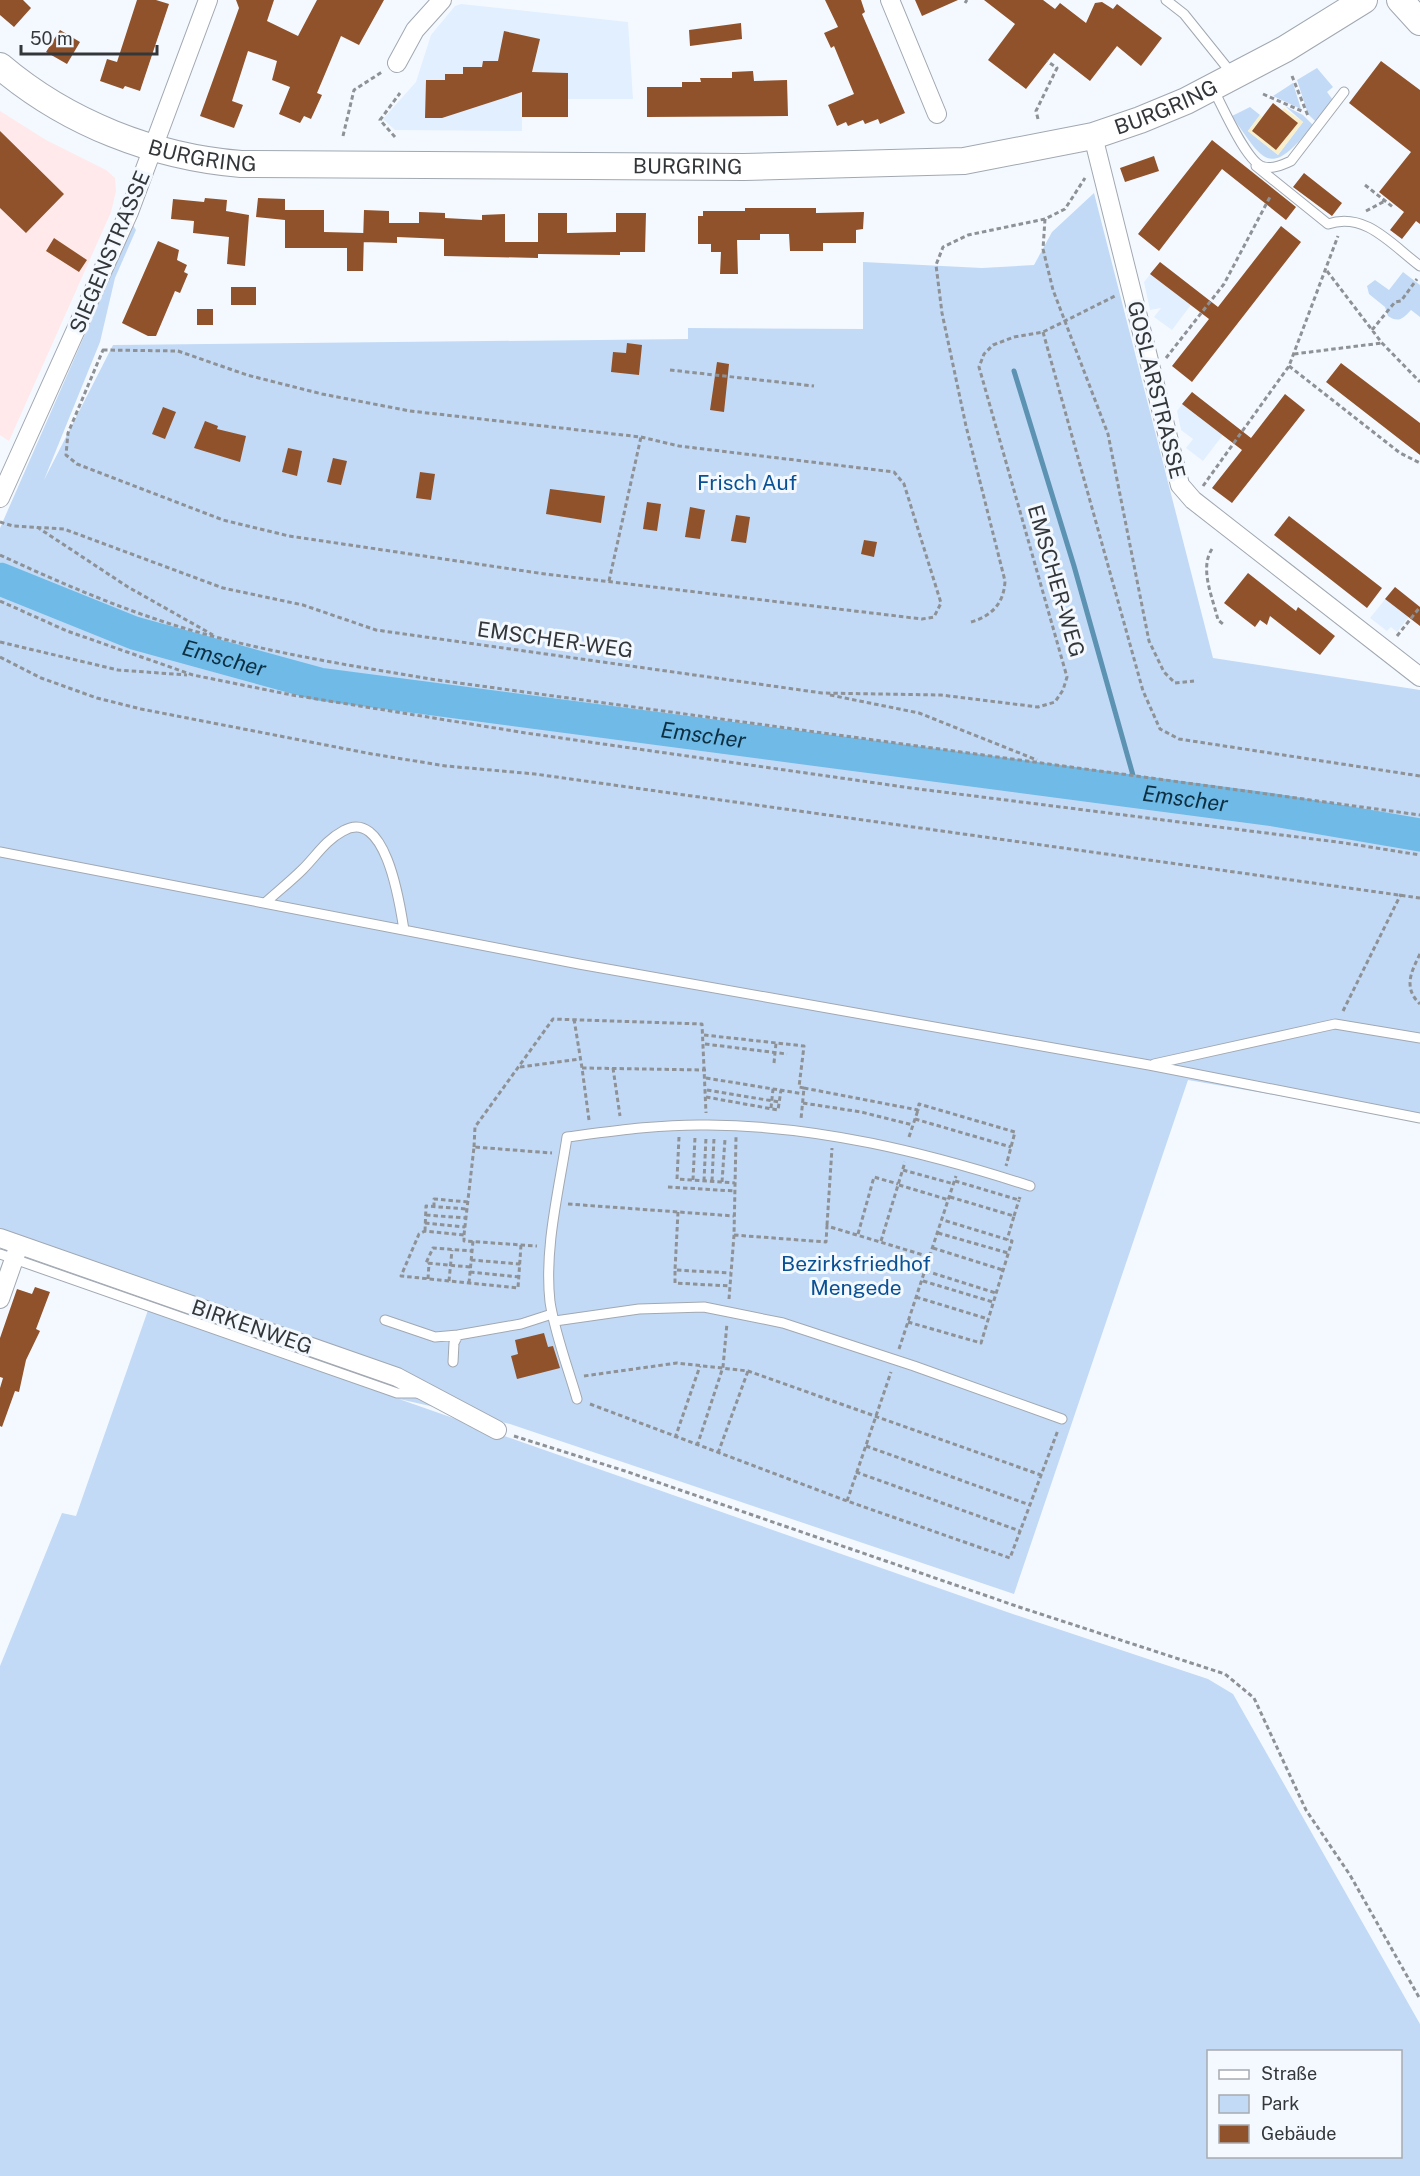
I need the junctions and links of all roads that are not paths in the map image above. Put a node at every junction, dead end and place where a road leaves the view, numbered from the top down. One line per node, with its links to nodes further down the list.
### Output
1 (208, 0): 14 (street, SIEGENSTRASSE)
2 (442, 0): 8 (street)
3 (890, 0): 12 (street)
4 (1166, 0): 10 (lane)
5 (1364, 0): 10 (main road, BURGRING)
6 (1400, 0): 7 (main road)
7 (1420, 22)
8 (397, 63)
9 (0, 66): 14 (main road, BURGRING)
10 (1222, 81): 13 (main road, BURGRING); 15 (lane)
11 (1344, 92): 15 (lane)
12 (937, 114)
13 (1095, 144): 14 (main road, BURGRING); 18 (street, GOSLARSTRASSE)
14 (153, 149): 17 (street, SIEGENSTRASSE)
15 (1251, 159): 16 (lane)
16 (1419, 269)
17 (0, 498)
18 (1420, 676)
19 (0, 852): 20 (lane)
20 (265, 903): 21 (lane); 21 (lane)
21 (404, 930): 23 (lane)
22 (1420, 1038): 23 (lane)
23 (1149, 1065): 24 (lane)
24 (1420, 1118)
25 (1027, 1185): 29 (lane)
26 (0, 1238): 27 (street, BIRKENWEG)
27 (11, 1253): 28 (street); 35 (street, BIRKENWEG)
28 (0, 1299)
29 (553, 1317): 31 (lane); 33 (lane); 34 (lane)
30 (385, 1320): 31 (lane)
31 (458, 1335): 32 (lane)
32 (453, 1362)
33 (577, 1399)
34 (1062, 1419)
35 (497, 1430)

